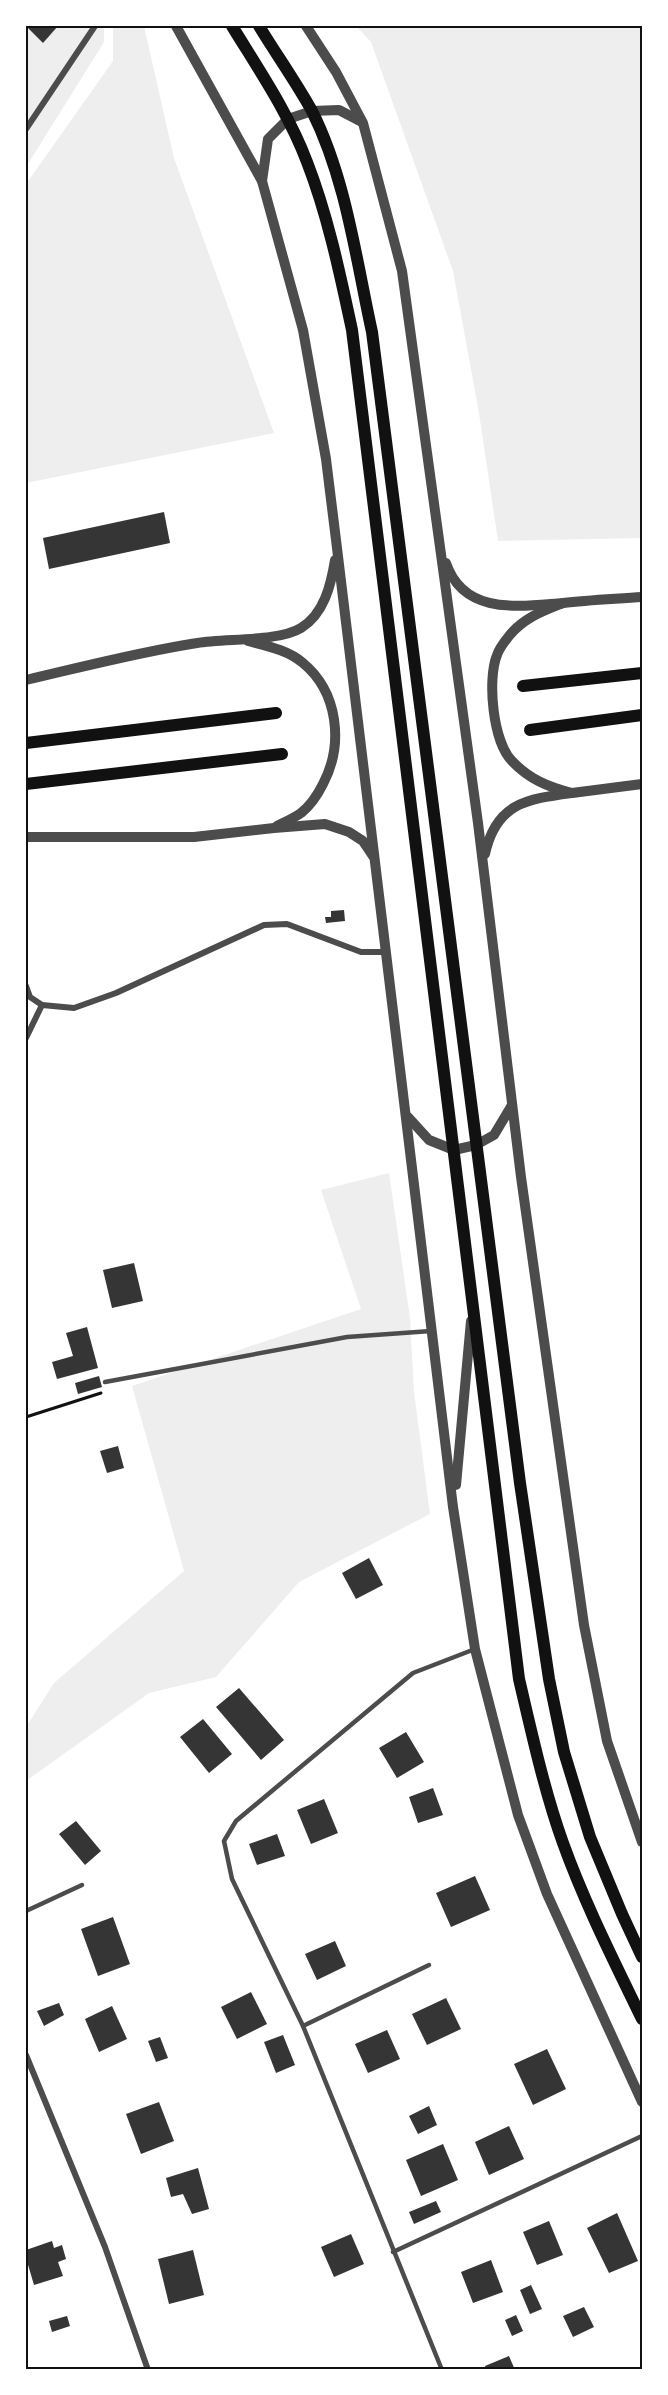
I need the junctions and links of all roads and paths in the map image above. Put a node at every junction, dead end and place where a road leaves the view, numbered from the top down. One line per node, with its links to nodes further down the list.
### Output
1 (95, 26): 9 (street)
2 (176, 26): 10 (street)
3 (232, 26): 7 (main road)
4 (259, 26): 6 (main road)
5 (306, 26): 8 (street)
6 (312, 111): 7 (street); 8 (street); 37 (main road)
7 (288, 119): 10 (street); 38 (main road)
8 (363, 123): 11 (street)
9 (26, 129)
10 (262, 181): 12 (street)
11 (440, 546): 14 (street); 30 (street)
12 (338, 548): 15 (street); 29 (street)
13 (642, 597): 14 (street)
14 (563, 603): 26 (street)
15 (243, 639): 17 (street); 27 (street)
16 (642, 673): 18 (main road)
17 (26, 680)
18 (524, 686)
19 (276, 713): 22 (main road)
20 (642, 716): 21 (main road)
21 (530, 730)
22 (26, 743)
23 (282, 754): 24 (main road)
24 (26, 784)
25 (642, 784): 26 (street)
26 (572, 793): 30 (street)
27 (274, 828): 28 (street); 29 (street)
28 (26, 837)
29 (376, 862): 31 (street)
30 (483, 862): 35 (street)
31 (387, 952): 33 (street); 36 (street)
32 (26, 986): 33 (street)
33 (42, 1005): 34 (street)
34 (26, 1038)
35 (512, 1105): 37 (street); 46 (street)
36 (407, 1117): 38 (street); 40 (street)
37 (476, 1145): 38 (street); 49 (main road)
38 (454, 1150): 39 (main road)
39 (474, 1300): 44 (street); 51 (main road)
40 (433, 1331): 41 (lane); 44 (street)
41 (105, 1382)
42 (104, 1392): 43 (path)
43 (26, 1417)
44 (453, 1507): 45 (street)
45 (475, 1648): 52 (lane); 54 (street)
46 (642, 1842)
47 (82, 1886): 48 (lane)
48 (26, 1911)
49 (642, 1957)
50 (429, 1965): 52 (lane)
51 (642, 2019)
52 (303, 2026): 56 (lane)
53 (26, 2055): 57 (street)
54 (642, 2102)
55 (642, 2136): 56 (lane)
56 (393, 2252): 58 (lane)
57 (148, 2370)
58 (442, 2370)

